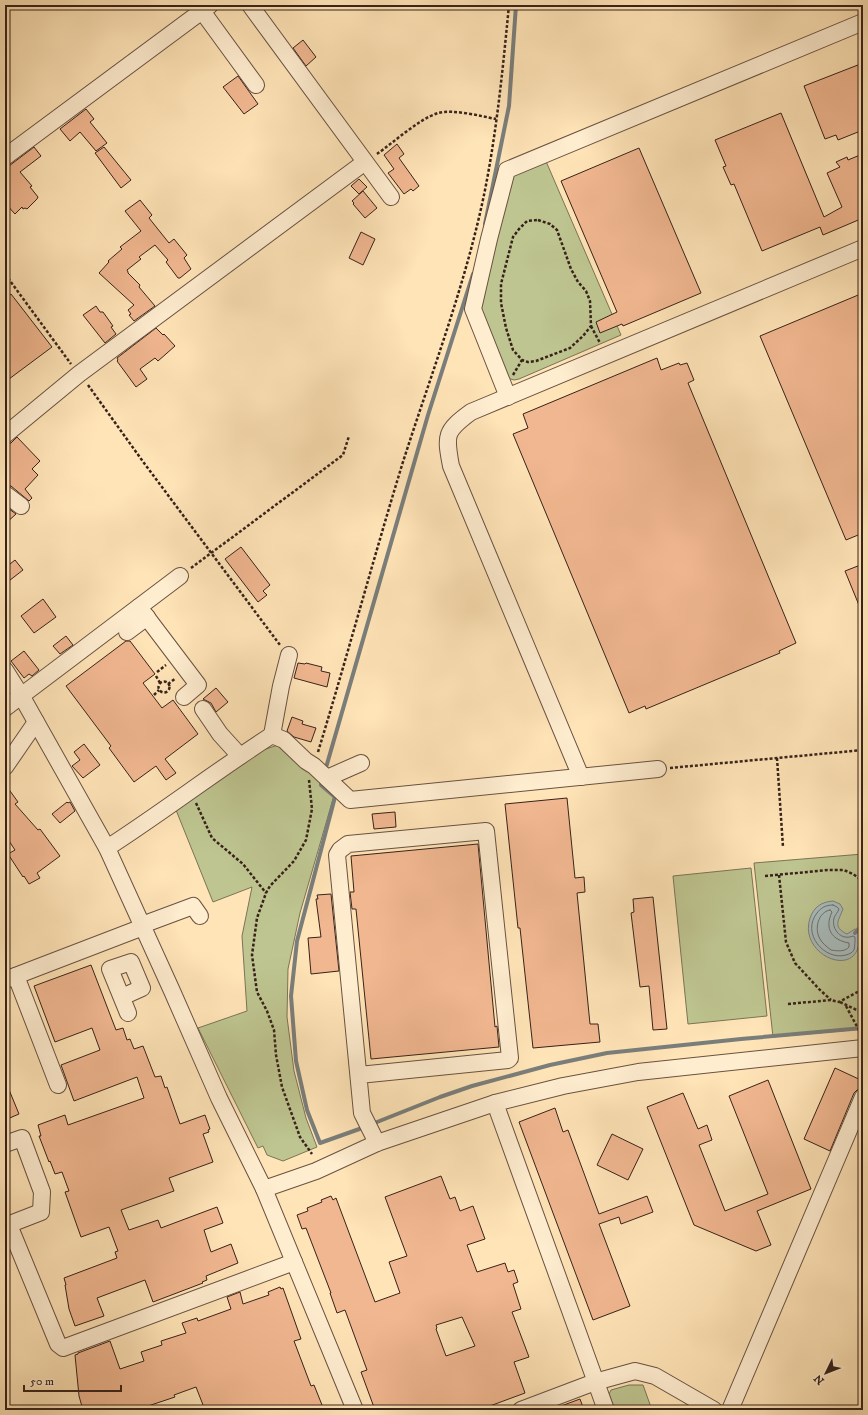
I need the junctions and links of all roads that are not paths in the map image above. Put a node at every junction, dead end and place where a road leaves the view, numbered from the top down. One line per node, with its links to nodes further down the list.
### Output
1 (250, 5): 6 (street)
2 (206, 8): 4 (street); 5 (street)
3 (863, 22): 9 (street)
4 (256, 85)
5 (5, 157)
6 (365, 162): 7 (street); 10 (street)
7 (391, 197)
8 (863, 248): 9 (street)
9 (508, 396): 28 (street)
10 (5, 435)
11 (5, 494): 12 (street)
12 (21, 506)
13 (180, 576): 14 (street)
14 (143, 612): 15 (street); 18 (street); 19 (street)
15 (127, 632)
16 (289, 656): 23 (street)
17 (5, 670): 18 (street)
18 (22, 697): 20 (street); 22 (street)
19 (184, 697)
20 (5, 708)
21 (213, 715): 24 (street)
22 (36, 722): 26 (street); 30 (street)
23 (272, 735): 24 (street); 29 (street)
24 (240, 756): 30 (street)
25 (361, 763): 29 (street)
26 (5, 767)
27 (658, 769): 28 (street)
28 (581, 777): 29 (street)
29 (327, 778)
30 (107, 848): 32 (street)
31 (200, 916): 32 (street)
32 (142, 926): 33 (street); 35 (street)
33 (160, 965): 34 (street); 45 (street)
34 (136, 974): 36 (street); 36 (street)
35 (10, 978): 40 (street)
36 (122, 997): 37 (street)
37 (128, 1013)
38 (862, 1041): 42 (street)
39 (359, 1075): 39 (street); 43 (street)
40 (58, 1085)
41 (863, 1097): 53 (street)
42 (495, 1103): 43 (street); 48 (street)
43 (377, 1143): 45 (street)
44 (5, 1144): 46 (street)
45 (264, 1189): 47 (street)
46 (7, 1226): 47 (street)
47 (294, 1262): 49 (street)
48 (595, 1382): 50 (street); 51 (street); 52 (street)
49 (355, 1410)
50 (521, 1410)
51 (606, 1410)
52 (714, 1410)
53 (730, 1410)

